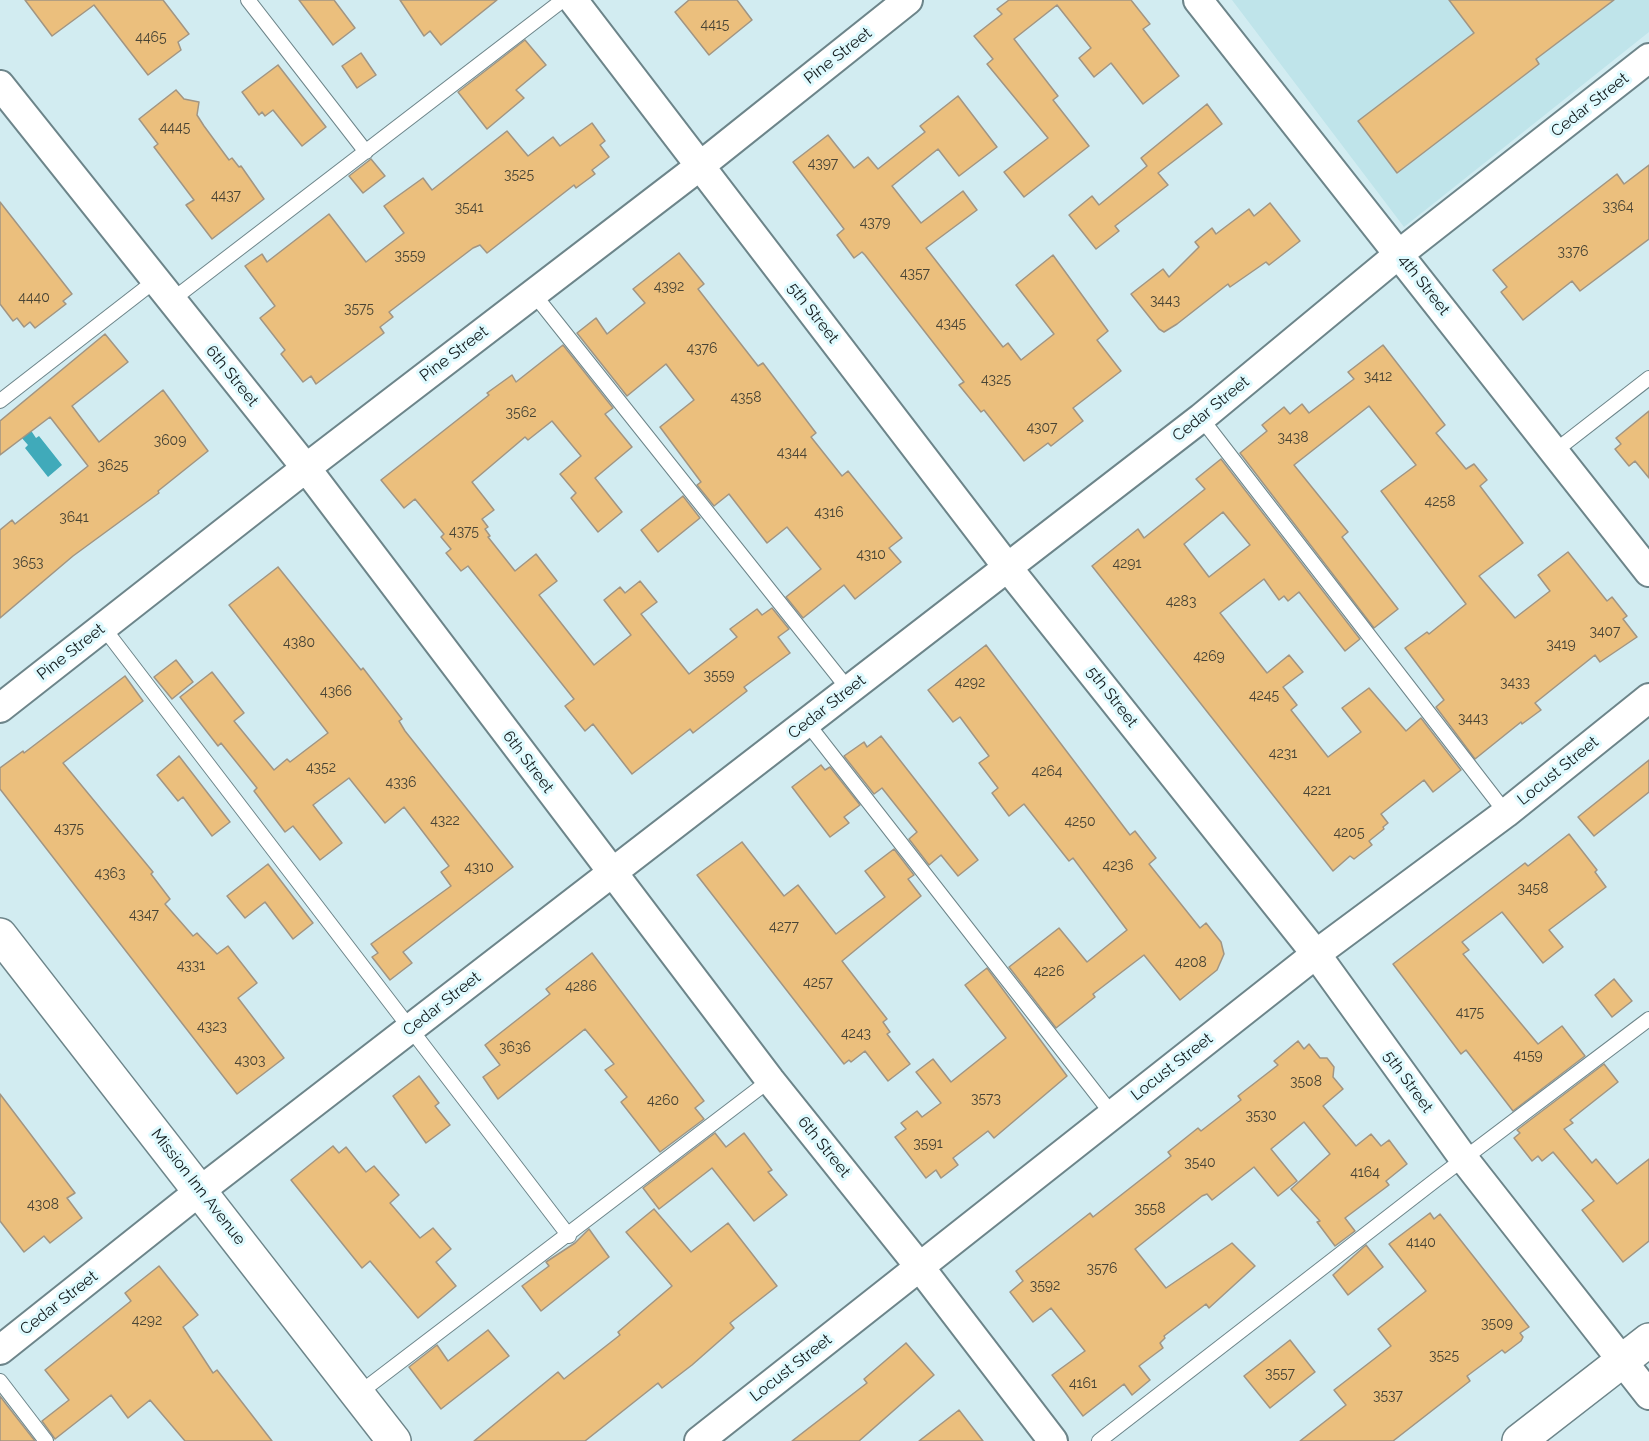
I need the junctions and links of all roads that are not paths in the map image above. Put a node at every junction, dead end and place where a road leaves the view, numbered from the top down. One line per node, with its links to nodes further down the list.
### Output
1 (248, 0): 8 (lane)
2 (563, 0): 8 (lane)
3 (573, 0): 9 (street, 5th Street)
4 (1198, 0): 10 (street, 4th Street)
5 (895, 4): 9 (street, Pine Street)
6 (1649, 58): 10 (street, Cedar Street)
7 (0, 85): 11 (street, 6th Street)
8 (366, 152): 11 (lane)
9 (700, 165): 12 (street, Pine Street); 18 (street, 5th Street)
10 (1400, 254): 15 (street, Cedar Street); 16 (street, 4th Street)
11 (164, 290): 14 (lane); 17 (street, 6th Street)
12 (533, 294): 17 (street, Pine Street); 21 (lane)
13 (1649, 378): 16 (lane)
14 (0, 400)
15 (1201, 418): 18 (street, Cedar Street); 25 (lane)
16 (1555, 451): 19 (street, 4th Street)
17 (306, 468): 20 (street, Pine Street); 26 (street, 6th Street)
18 (1008, 568): 21 (street, Cedar Street); 28 (street, 5th Street)
19 (1649, 572)
20 (103, 627): 23 (street, Pine Street); 30 (lane)
21 (849, 690): 24 (street, Cedar Street)
22 (1649, 698): 25 (street, Locust Street)
23 (0, 708)
24 (807, 723): 26 (street, Cedar Street); 32 (lane)
25 (1506, 813): 28 (street, Locust Street)
26 (612, 873): 30 (street, Cedar Street); 31 (street, 6th Street)
27 (0, 935): 34 (main road, Mission Inn Avenue)
28 (1316, 954): 32 (street, Locust Street); 33 (street, 5th Street)
29 (1649, 1019): 33 (lane)
30 (411, 1027): 34 (street, Cedar Street); 35 (lane)
31 (770, 1080): 35 (lane); 36 (street, 6th Street)
32 (1112, 1114): 36 (street, Locust Street)
33 (1464, 1159): 39 (street, 5th Street); 47 (lane)
34 (201, 1190): 38 (street, Cedar Street); 41 (main road, Mission Inn Avenue)
35 (569, 1236): 41 (lane)
36 (919, 1266): 43 (street, Locust Street); 46 (street, 6th Street)
37 (1649, 1340): 39 (main road)
38 (0, 1350)
39 (1622, 1361): 42 (street, 5th Street); 48 (main road)
40 (0, 1381): 44 (lane)
41 (358, 1394): 45 (main road, Mission Inn Avenue)
42 (1649, 1395)
43 (712, 1437)
44 (46, 1441)
45 (394, 1441)
46 (1053, 1441)
47 (1099, 1441)
48 (1519, 1441)

